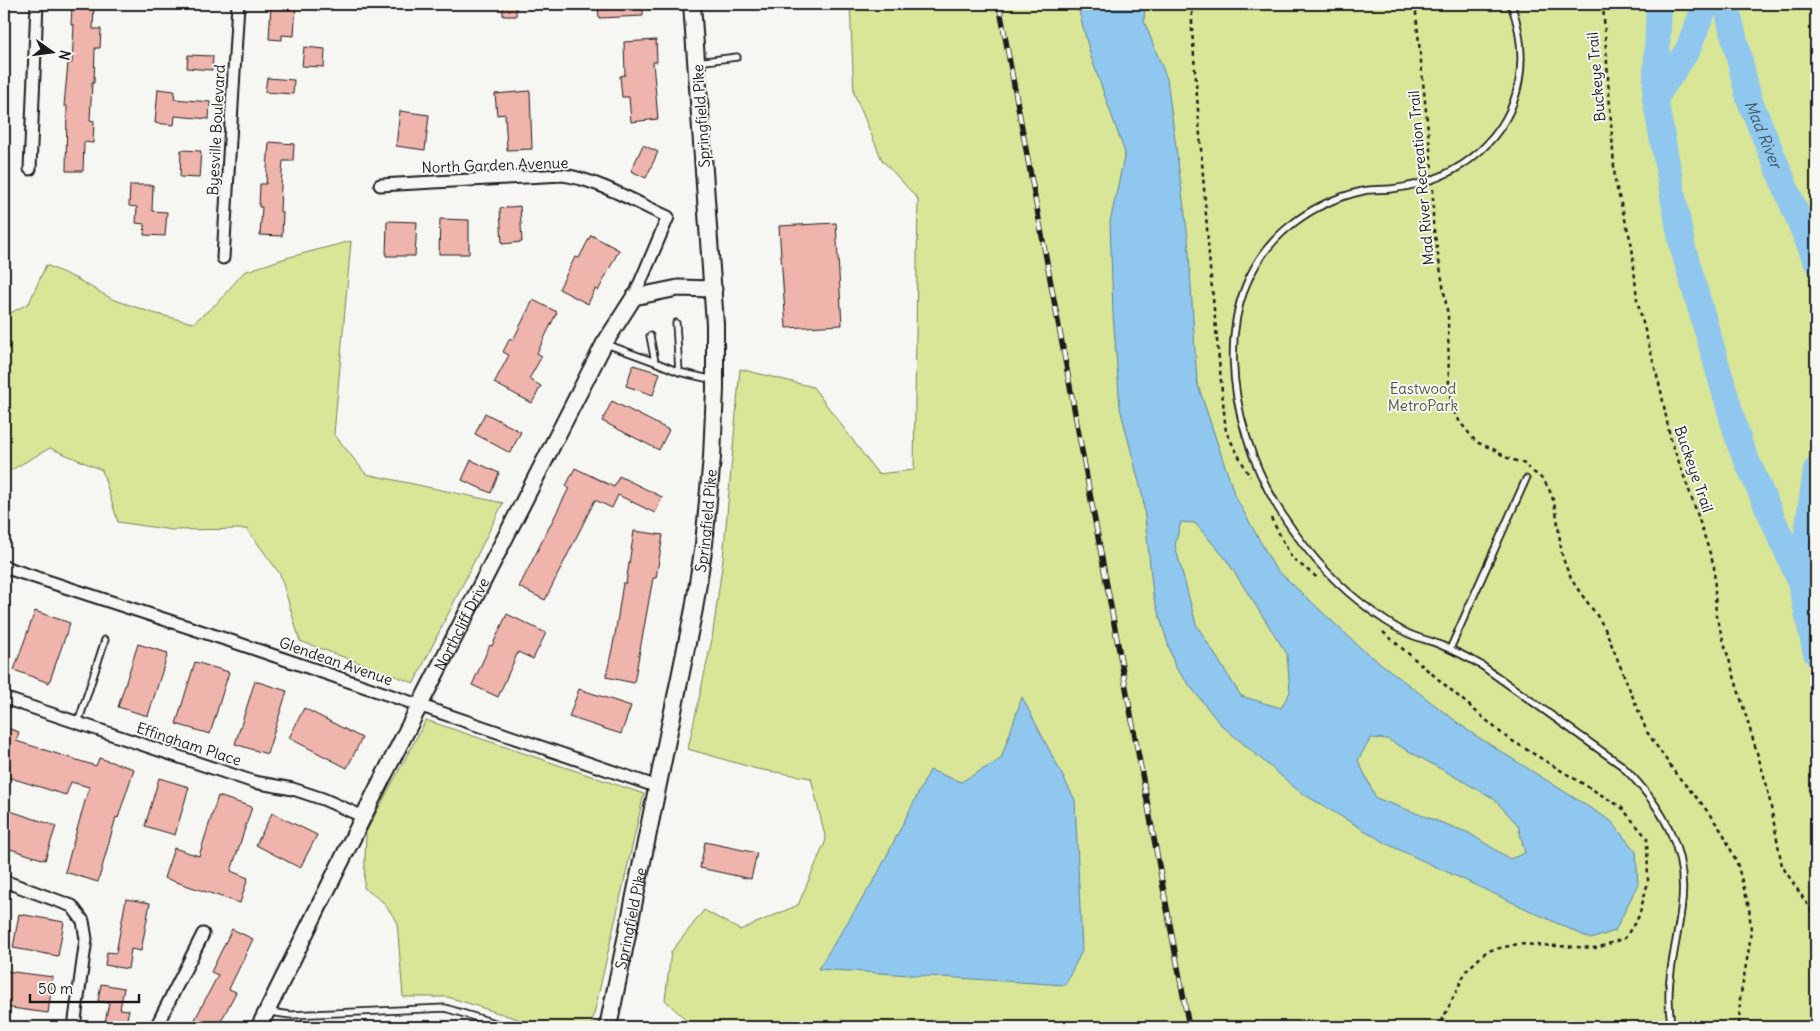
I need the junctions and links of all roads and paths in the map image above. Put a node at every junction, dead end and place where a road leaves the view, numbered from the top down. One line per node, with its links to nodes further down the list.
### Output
1 (37, 4): 10 (street)
2 (238, 4): 13 (street, Byesville Boulevard)
3 (692, 4): 9 (main road, Springfield Pike)
4 (1192, 4): 23 (path)
5 (1415, 4): 11 (path, Mad River Recreation Trail)
6 (1511, 4): 11 (lane)
7 (1603, 4): 36 (path, Buckeye Trail)
8 (737, 57): 9 (lane)
9 (697, 62): 14 (main road, Springfield Pike)
10 (30, 169)
11 (1433, 180): 29 (lane); 46 (path, Mad River Recreation Trail)
12 (380, 185): 15 (street, North Garden Avenue)
13 (223, 258)
14 (714, 289): 15 (street); 21 (main road, Springfield Pike)
15 (634, 296): 18 (street, Northcliff Drive)
16 (676, 323): 20 (lane)
17 (650, 336): 19 (lane)
18 (604, 344): 19 (lane); 31 (street, Northcliff Drive)
19 (655, 362): 20 (lane)
20 (679, 372): 21 (lane)
21 (715, 380): 33 (main road, Springfield Pike)
22 (1526, 479): 29 (lane)
23 (1252, 482)
24 (1270, 516): 26 (path)
25 (4, 567): 31 (street, Glendean Avenue)
26 (1323, 583)
27 (1376, 627): 44 (path)
28 (105, 640): 32 (lane)
29 (1450, 649): 45 (lane)
30 (4, 698): 32 (street, Effingham Place)
31 (419, 706): 33 (street, Glendean Avenue); 34 (street, Northcliff Drive)
32 (78, 723): 34 (street, Effingham Place)
33 (658, 787): 43 (main road, Springfield Pike)
34 (364, 817): 38 (street, Northcliff Drive)
35 (4, 880): 39 (street)
36 (1816, 927)
37 (203, 934): 40 (street)
38 (267, 1012): 41 (street, Northcliff Drive); 42 (lane)
39 (74, 1027)
40 (156, 1027)
41 (259, 1027)
42 (508, 1027)
43 (608, 1027)
44 (1440, 1027)
45 (1672, 1027)
46 (1739, 1027)

